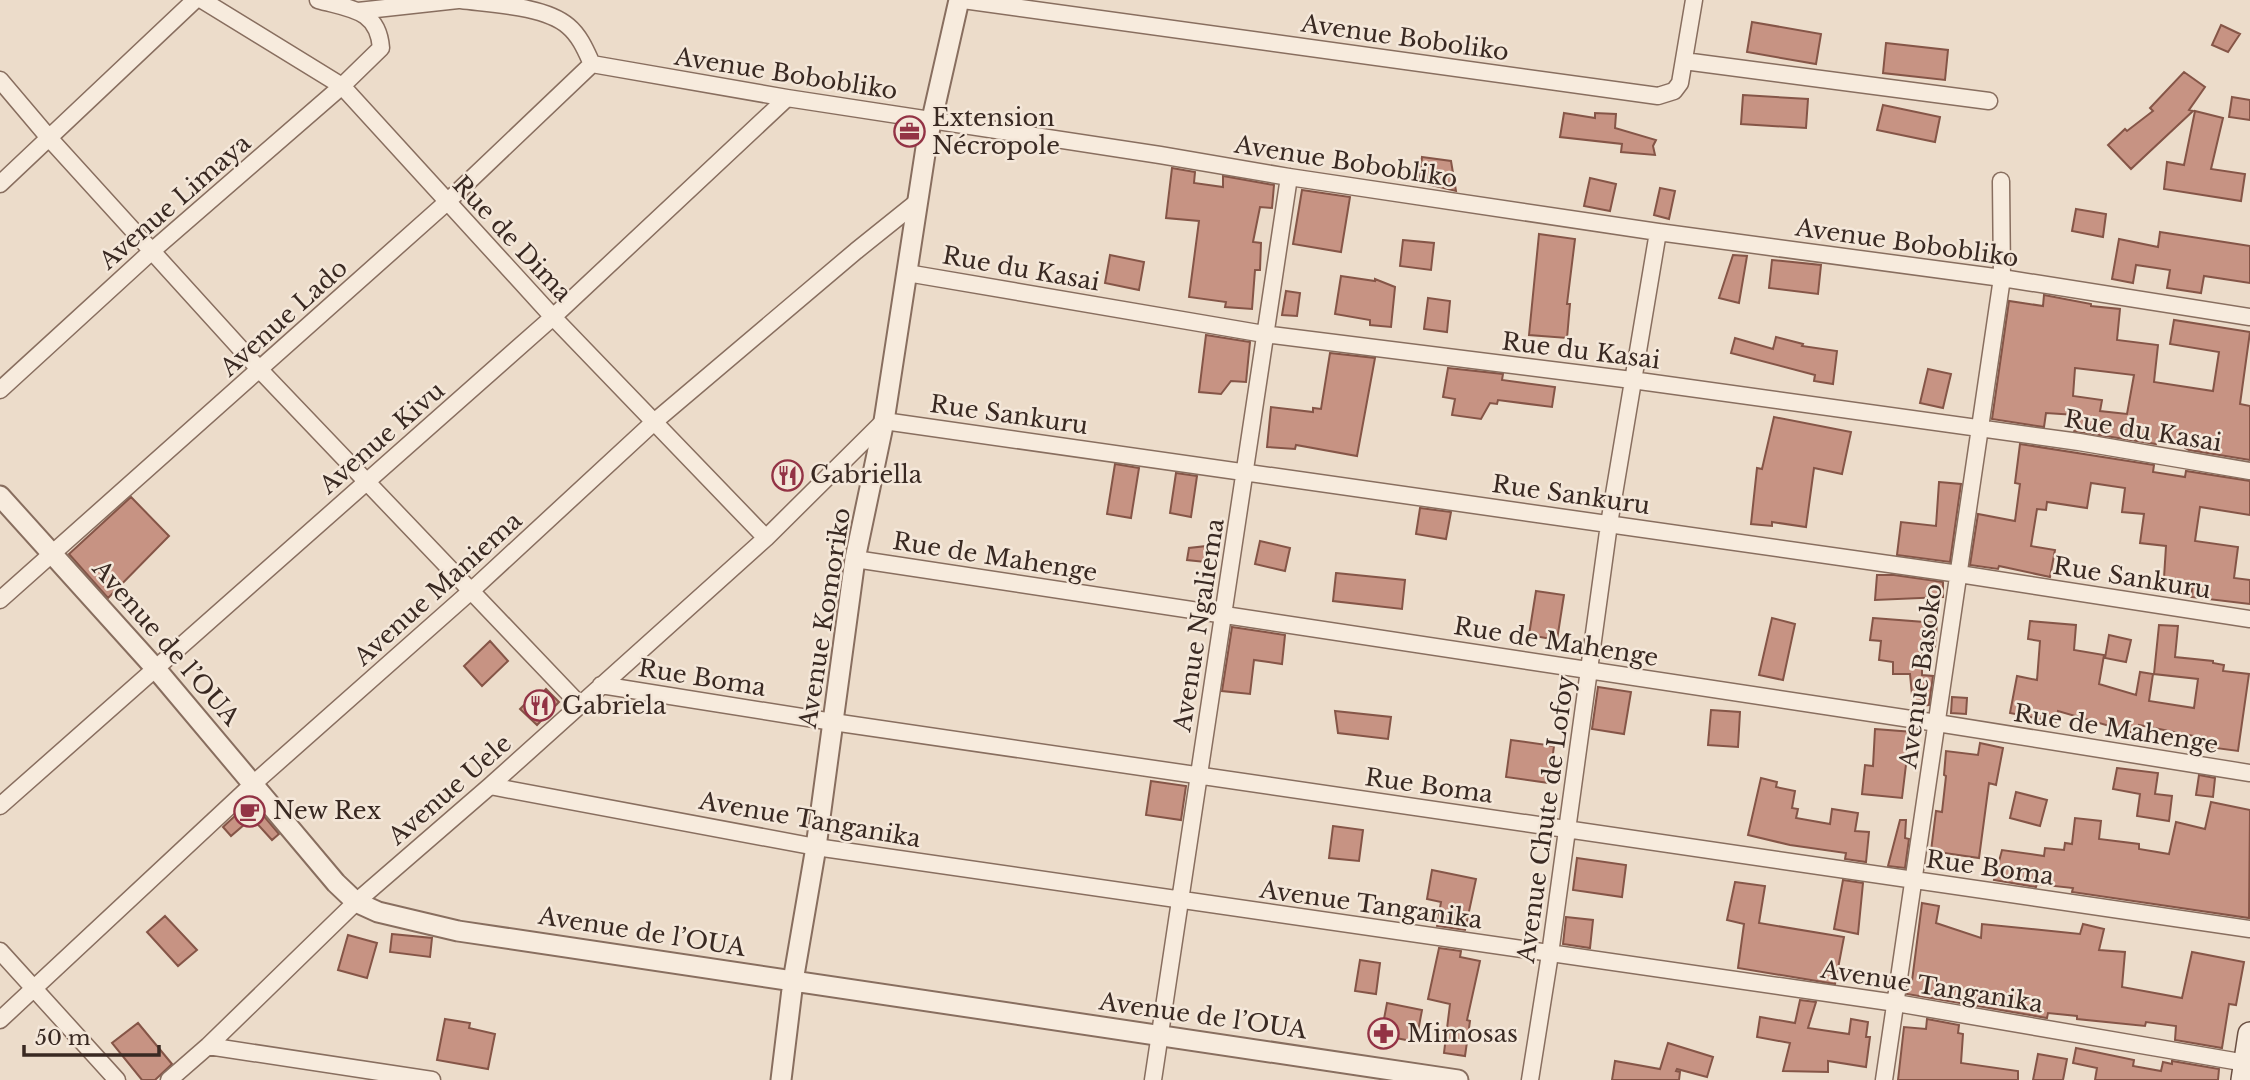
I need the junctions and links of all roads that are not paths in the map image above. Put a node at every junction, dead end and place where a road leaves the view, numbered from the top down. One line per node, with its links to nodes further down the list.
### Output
1 (195, 0): 15 (street)
2 (202, 0): 11 (street, Rue de Dima)
3 (318, 0): 7 (street)
4 (460, 0): 7 (street); 9 (street)
5 (961, 0): 8 (street, Avenue Boboliko); 14 (street, Avenue Komoriko)
6 (1694, 0): 8 (street)
7 (358, 11): 11 (street, Avenue Limaya)
8 (1684, 61): 13 (street)
9 (592, 64): 12 (street, Avenue Bobobliko); 19 (street, Avenue Lado)
10 (0, 80): 15 (street)
11 (342, 86): 19 (street, Rue de Dima); 22 (street, Avenue Limaya)
12 (787, 98): 14 (street, Avenue Bobobliko); 25 (street, Avenue Kivu)
13 (1989, 101)
14 (931, 121): 16 (street, Avenue Bobobliko); 20 (street, Avenue Komoriko)
15 (50, 139): 18 (street); 22 (street)
16 (1289, 177): 21 (street, Avenue Bobobliko); 27 (street, Avenue Ngaliema)
17 (2001, 181): 24 (street, Avenue Basoko)
18 (0, 184)
19 (447, 202): 25 (street, Rue de Dima); 28 (street, Avenue Lado)
20 (917, 202): 23 (street, Avenue Komoriko); 32 (street, Avenue Maniema)
21 (1658, 232): 24 (street, Avenue Bobobliko); 29 (street, Avenue Chute de Lofoy)
22 (153, 250): 28 (street); 30 (street, Avenue Limaya)
23 (907, 273): 27 (street, Rue du Kasai); 31 (street, Avenue Komoriko)
24 (2002, 278): 26 (street, Avenue Bobobliko); 33 (street, Avenue Basoko)
25 (553, 317): 32 (street, Rue de Dima); 36 (street, Avenue Kivu)
26 (2250, 317)
27 (1264, 334): 29 (street, Rue du Kasai); 35 (street, Avenue Ngaliema)
28 (260, 370): 36 (street); 40 (street, Avenue Lado)
29 (1632, 380): 33 (street, Rue du Kasai); 38 (street, Avenue Chute de Lofoy)
30 (0, 390)
31 (884, 421): 35 (street, Rue Sankuru); 39 (street, Avenue Uele); 41 (street, Avenue Komoriko)
32 (654, 422): 39 (street, Rue de Dima); 43 (street, Avenue Maniema)
33 (1978, 429): 34 (street, Rue du Kasai); 42 (street, Avenue Basoko)
34 (2250, 471)
35 (1246, 472): 38 (street, Rue Sankuru); 45 (street, Avenue Ngaliema)
36 (366, 482): 43 (street); 47 (street, Avenue Kivu)
37 (0, 496): 40 (street, Avenue de l’OUA)
38 (1609, 524): 42 (street, Rue Sankuru); 48 (street, Avenue Chute de Lofoy)
39 (766, 538): 49 (street, Avenue Uele)
40 (52, 552): 44 (street, Avenue Lado); 47 (street, Avenue de l’OUA)
41 (855, 558): 45 (street, Rue de Mahenge); 51 (street, Avenue Komoriko)
42 (1959, 574): 46 (street, Rue Sankuru); 52 (street, Avenue Basoko)
43 (471, 591): 50 (street); 55 (street, Avenue Maniema)
44 (0, 600)
45 (1224, 615): 48 (street, Rue de Mahenge); 54 (street, Avenue Ngaliema)
46 (2250, 619)
47 (156, 670): 55 (street, Avenue de l’OUA); 57 (street, Avenue Kivu)
48 (1590, 670): 52 (street, Rue de Mahenge); 58 (street, Avenue Chute de Lofoy)
49 (601, 685): 50 (street, Avenue Uele); 51 (street, Rue Boma)
50 (580, 705): 56 (street, Avenue Uele)
51 (834, 722): 54 (street, Rue Boma); 59 (street, Avenue Komoriko)
52 (1937, 723): 53 (street, Rue de Mahenge); 60 (street, Avenue Basoko)
53 (2250, 773)
54 (1199, 775): 58 (street, Rue Boma); 61 (street, Avenue Ngaliema)
55 (253, 784): 62 (street, Avenue de l’OUA); 67 (street, Avenue Maniema)
56 (490, 786): 59 (street, Avenue Tanganika); 62 (street, Avenue Uele)
57 (0, 806)
58 (1567, 830): 60 (street, Rue Boma); 65 (street, Avenue Chute de Lofoy)
59 (816, 847): 61 (street, Avenue Tanganika); 66 (street, Avenue Komoriko)
60 (1913, 880): 63 (street, Rue Boma); 68 (street, Avenue Basoko)
61 (1181, 901): 65 (street, Avenue Tanganika); 71 (street, Avenue Ngaliema)
62 (356, 902): 66 (street, Avenue de l’OUA); 72 (street, Avenue Uele)
63 (2250, 929)
64 (0, 951): 67 (street)
65 (1550, 954): 68 (street, Avenue Tanganika); 80 (street, Avenue Chute de Lofoy)
66 (793, 981): 71 (street, Avenue de l’OUA); 77 (street, Avenue Komoriko)
67 (34, 989): 69 (street, Avenue Maniema); 74 (street)
68 (1896, 1003): 73 (street, Avenue Tanganika); 81 (street, Avenue Basoko)
69 (0, 1020)
70 (2250, 1034): 73 (main road)
71 (1158, 1037): 78 (street, Avenue Ngaliema); 79 (street, Avenue de l’OUA)
72 (208, 1046): 75 (street, Avenue Uele); 76 (street)
73 (2244, 1071)
74 (117, 1080)
75 (169, 1080)
76 (432, 1080)
77 (781, 1080)
78 (1153, 1080)
79 (1458, 1080)
80 (1530, 1080)
81 (1884, 1080)

